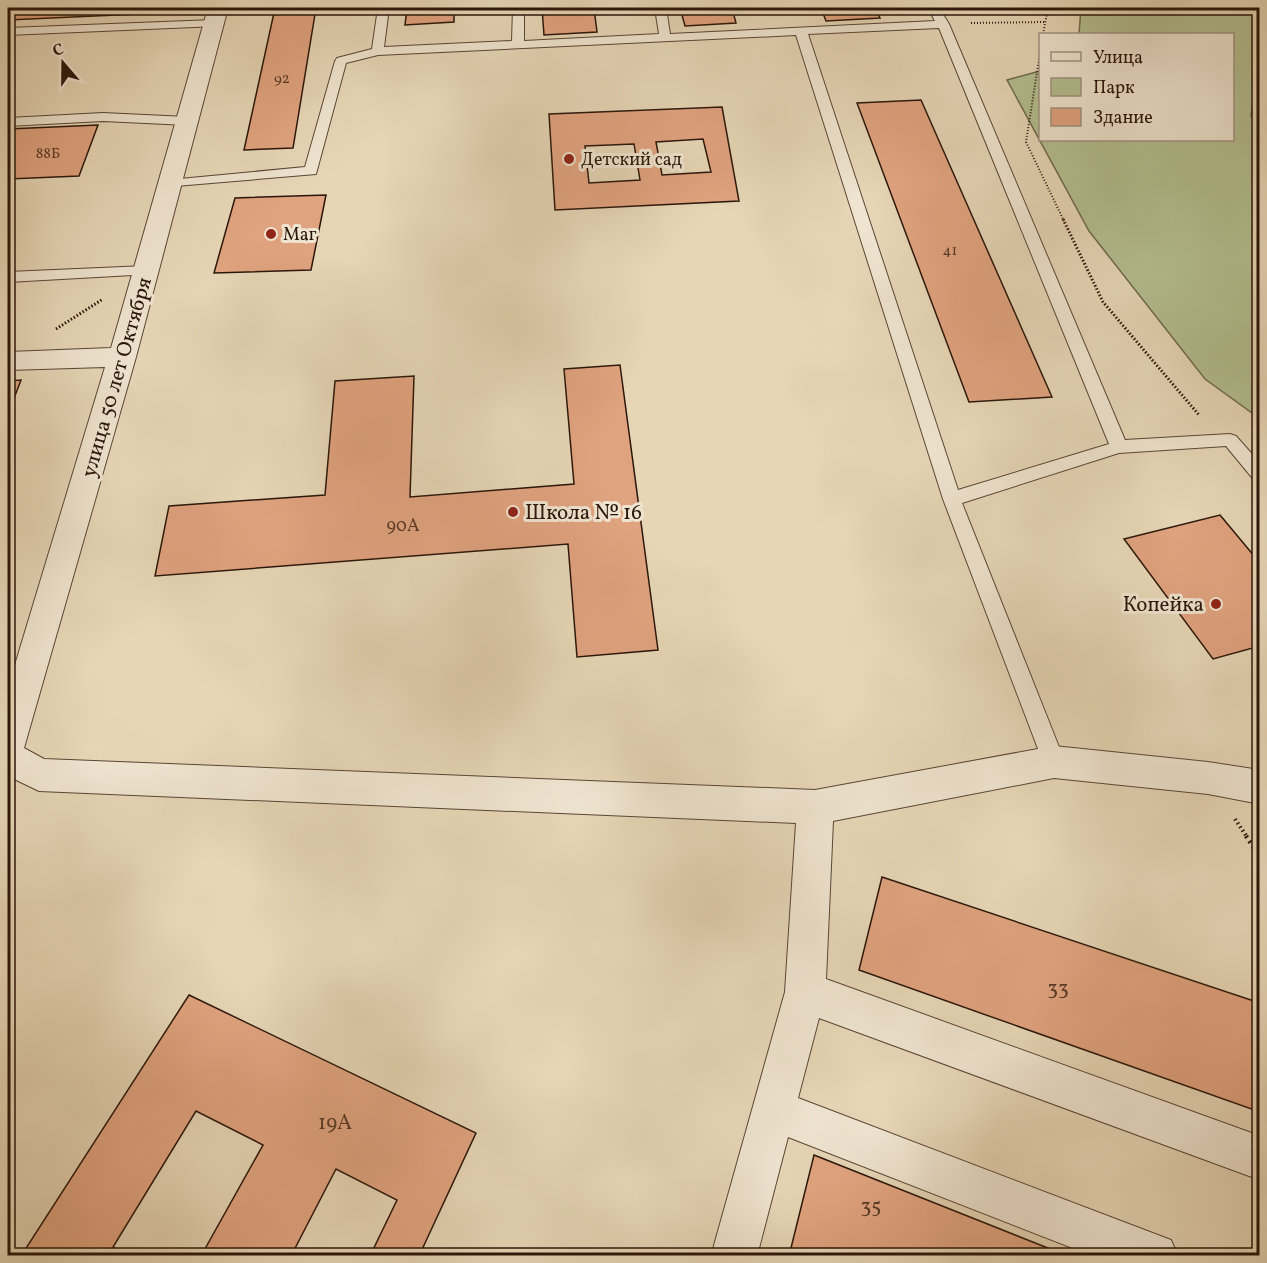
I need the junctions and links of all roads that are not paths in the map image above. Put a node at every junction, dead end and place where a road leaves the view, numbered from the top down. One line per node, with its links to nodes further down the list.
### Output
1 (383, 8): 11 (lane)
2 (518, 8): 10 (lane)
3 (660, 8): 9 (lane)
4 (934, 8): 6 (lane)
5 (216, 16): 8 (lane); 12 (street, улица 50 лет Октября)
6 (943, 24): 7 (lane); 19 (lane)
7 (801, 31): 9 (lane); 21 (lane)
8 (8, 32)
9 (665, 36): 10 (lane)
10 (518, 44): 11 (lane)
11 (378, 51): 14 (lane)
12 (187, 120): 13 (lane); 14 (street, улица 50 лет Октября)
13 (8, 122)
14 (170, 184): 15 (street, улица 50 лет Октября)
15 (146, 271): 16 (lane); 17 (street, улица 50 лет Октября)
16 (8, 277)
17 (122, 357): 18 (street); 22 (street, улица 50 лет Октября)
18 (8, 361)
19 (1119, 447): 20 (lane); 21 (lane)
20 (1260, 475)
21 (952, 500): 24 (lane)
22 (8, 744)
23 (8, 757): 26 (street)
24 (1054, 762): 25 (street); 26 (street)
25 (1260, 787)
26 (815, 807): 27 (street)
27 (805, 992): 28 (street); 29 (street)
28 (773, 1110): 30 (street); 31 (street)
29 (1260, 1158)
30 (734, 1256)
31 (1155, 1256)

